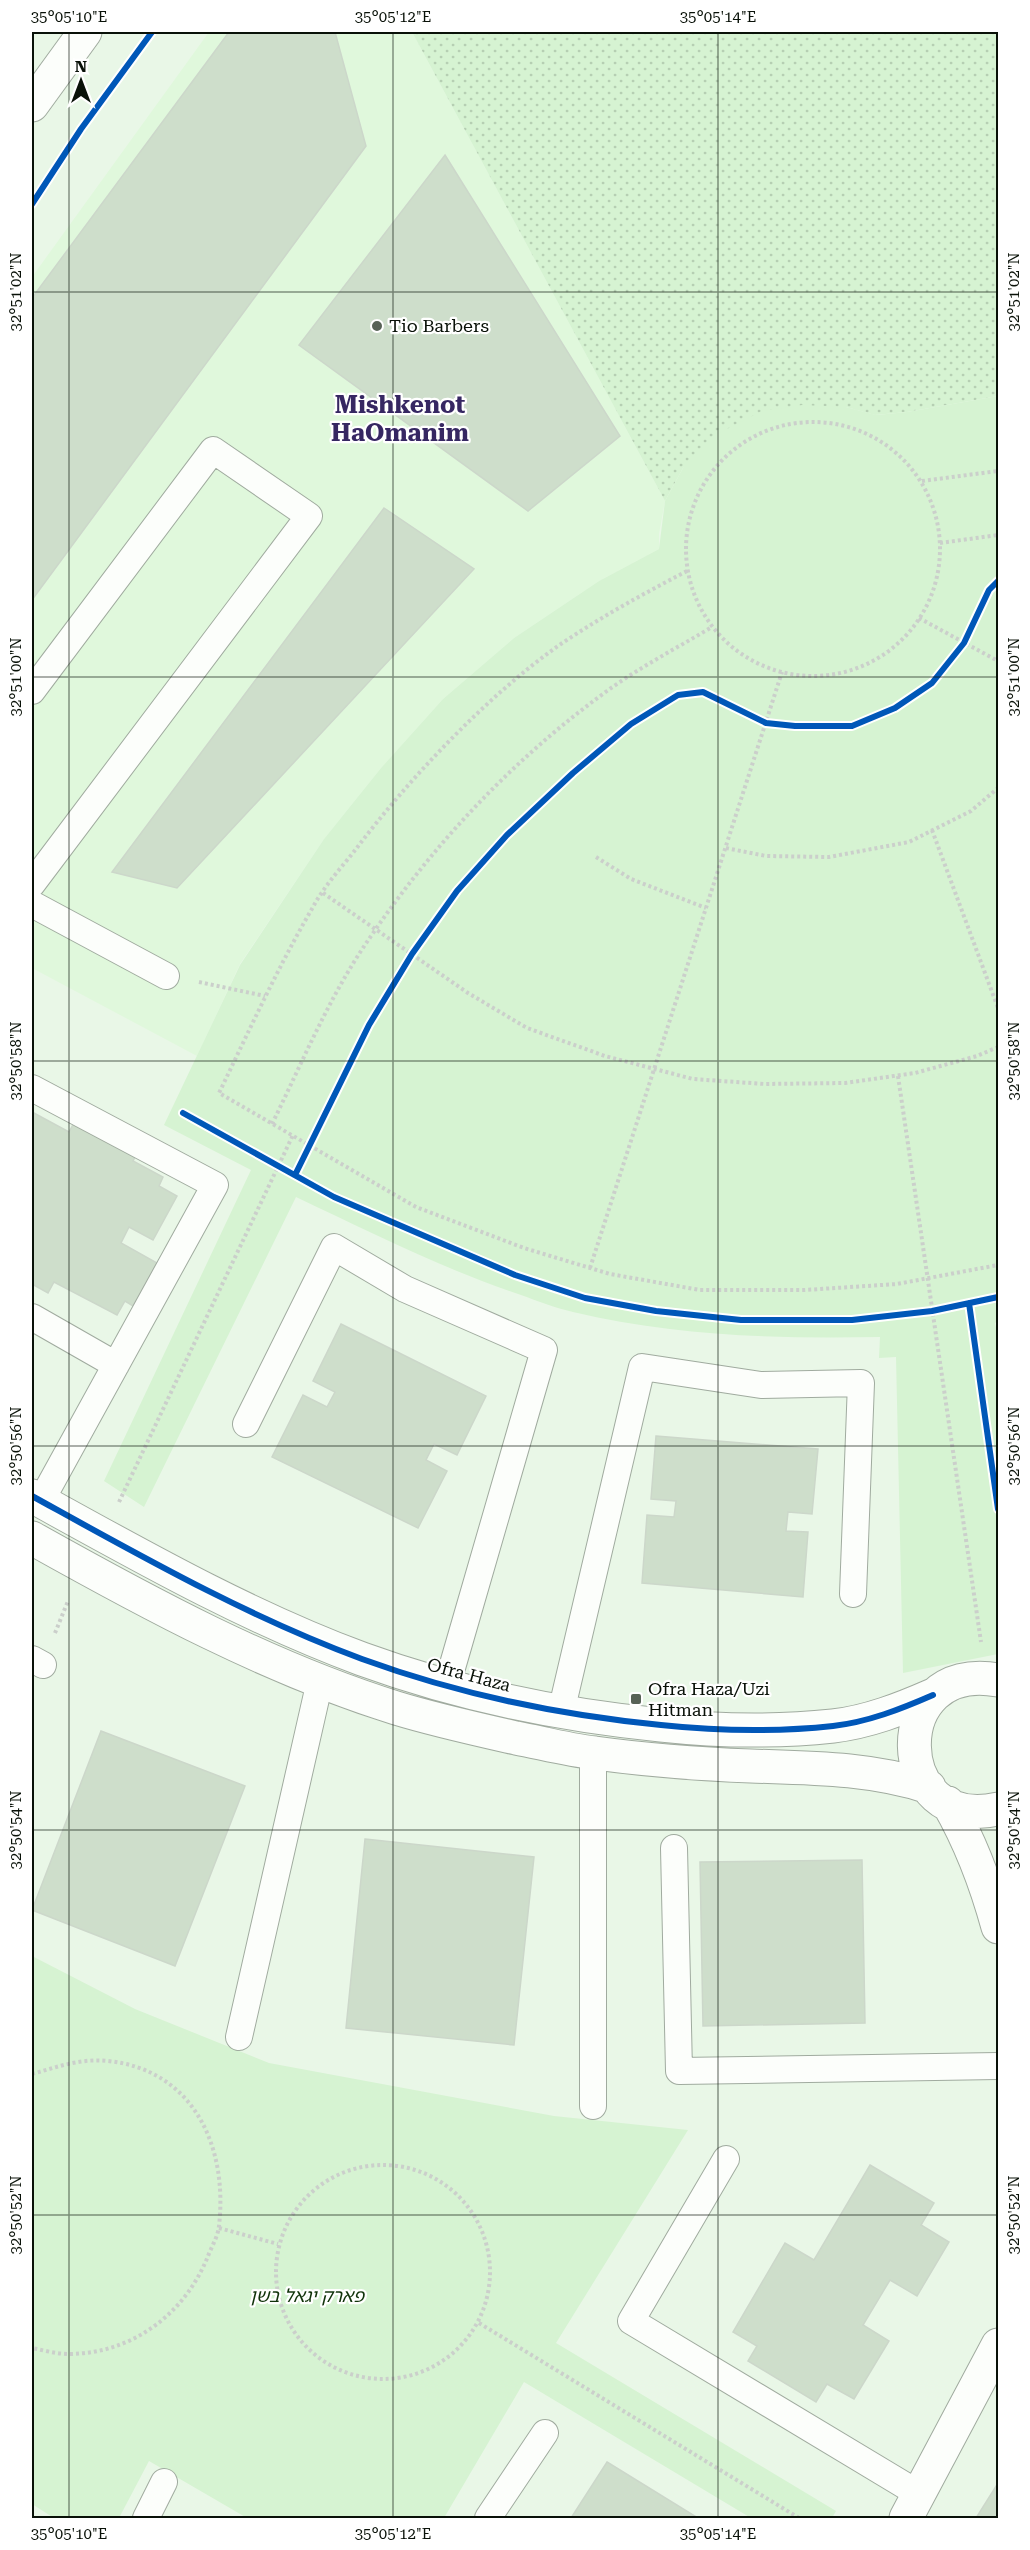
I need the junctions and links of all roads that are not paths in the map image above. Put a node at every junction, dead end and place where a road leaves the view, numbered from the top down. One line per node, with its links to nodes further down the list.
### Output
1 (85, 32): 2 (street)
2 (32, 105)
3 (32, 691): 4 (lane)
4 (32, 884)
5 (32, 904): 6 (lane)
6 (166, 976)
7 (32, 1088): 9 (lane)
8 (32, 1317): 9 (lane)
9 (116, 1365): 11 (lane)
10 (246, 1424): 16 (lane)
11 (36, 1499): 16 (street, Ofra Haza)
12 (32, 1538): 15 (street)
13 (853, 1594): 18 (lane)
14 (992, 1679): 17 (street, Ofra Haza)
15 (320, 1681): 19 (street); 24 (lane)
16 (447, 1685): 18 (street, Ofra Haza)
17 (933, 1695): 18 (street, Ofra Haza); 20 (street)
18 (561, 1712)
19 (593, 1753): 20 (street); 26 (lane)
20 (938, 1795): 21 (street); 23 (street)
21 (999, 1809)
22 (675, 1848): 25 (lane)
23 (999, 1927)
24 (239, 2037)
25 (999, 2066)
26 (593, 2106)
27 (726, 2159): 32 (lane)
28 (999, 2345): 29 (street)
29 (990, 2382): 32 (street)
30 (545, 2433): 34 (lane)
31 (164, 2482): 33 (lane)
32 (913, 2506)
33 (146, 2518)
34 (488, 2518)

